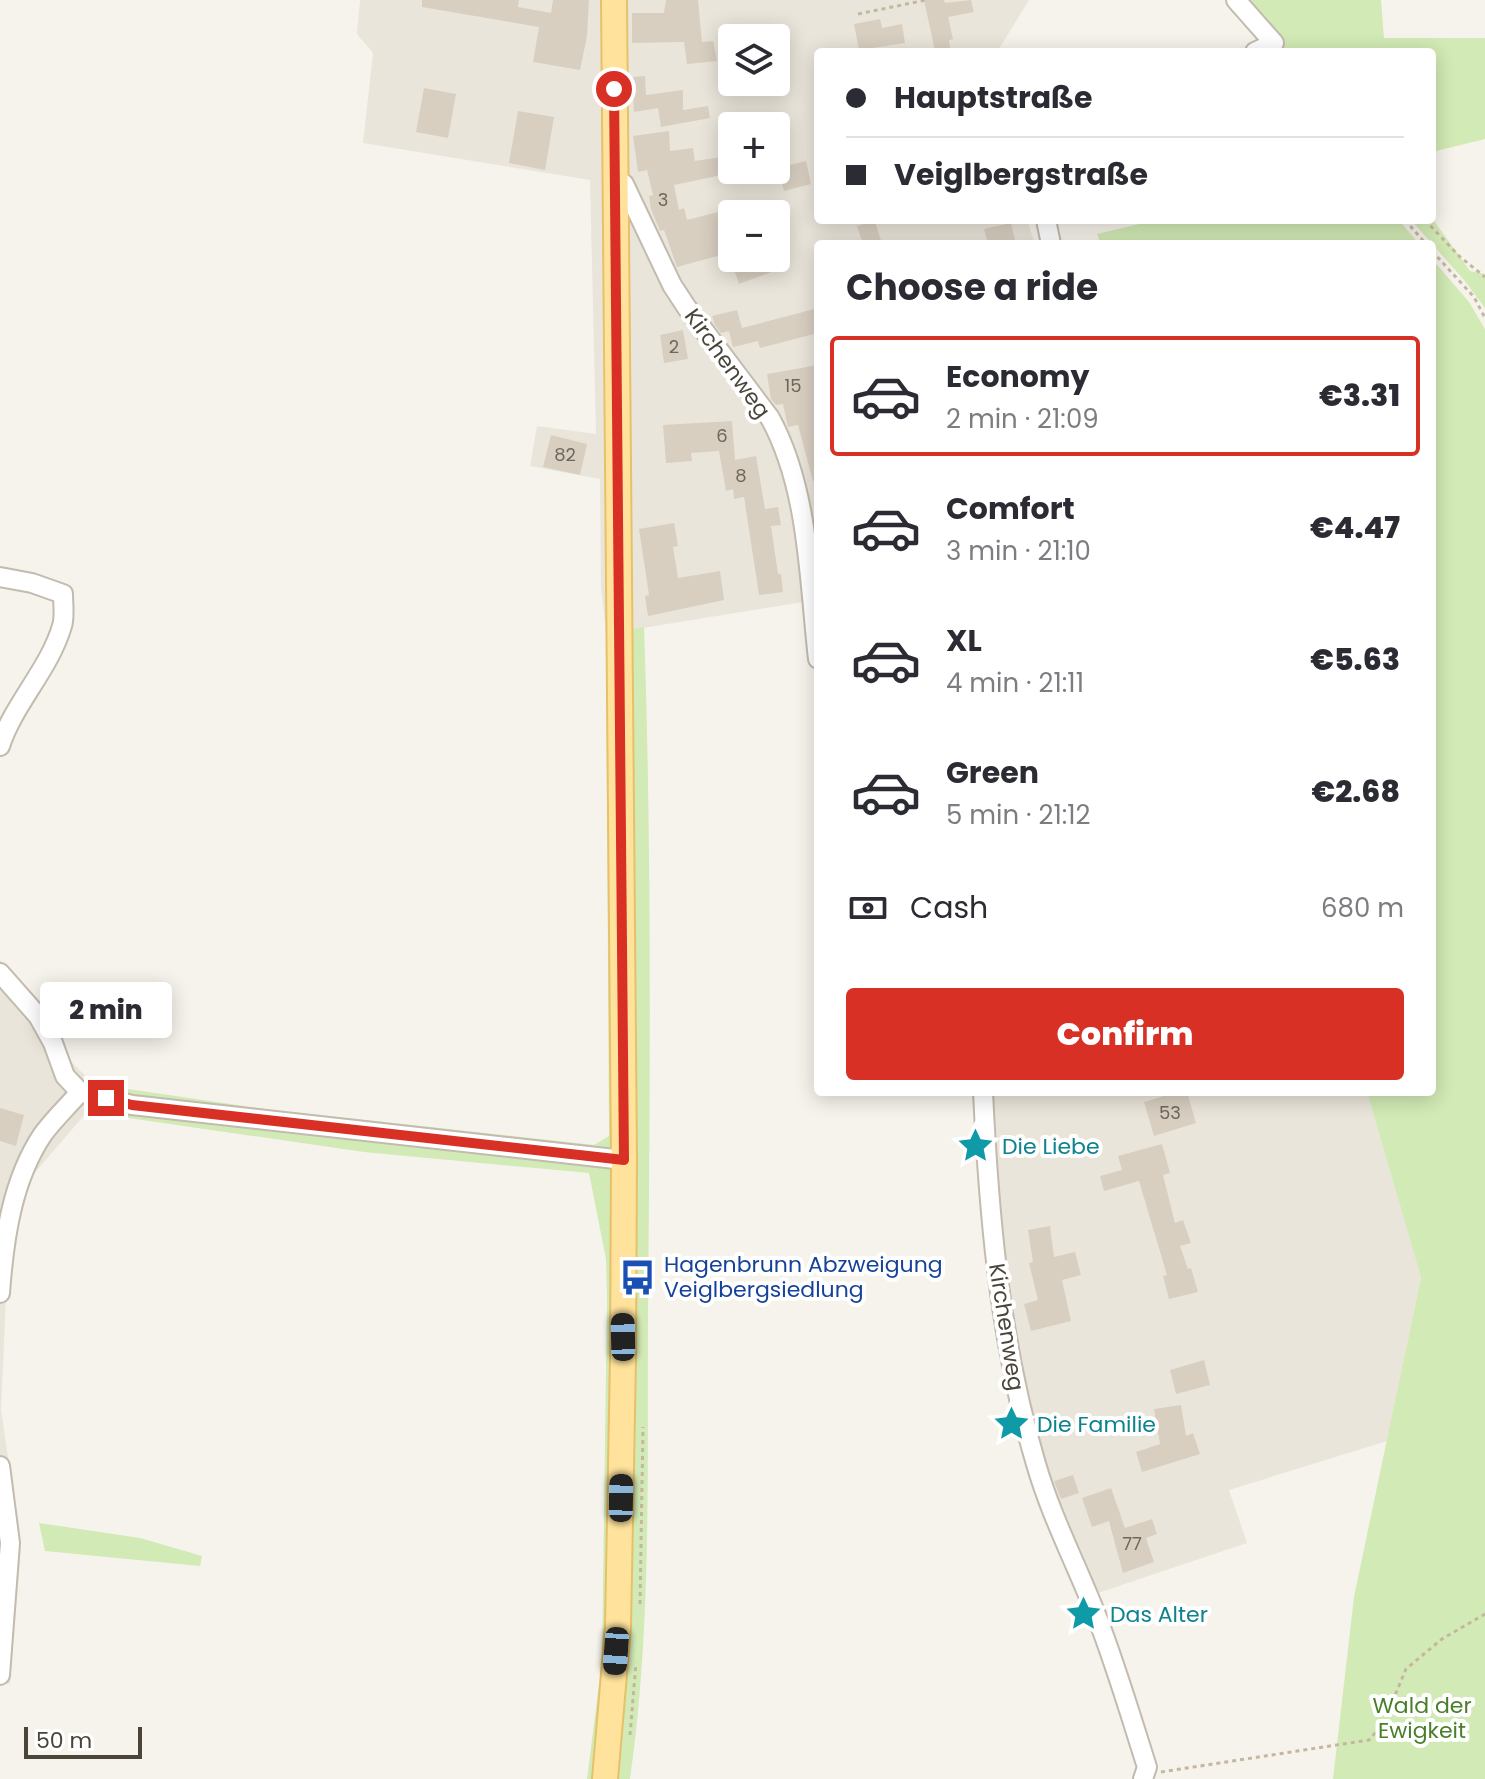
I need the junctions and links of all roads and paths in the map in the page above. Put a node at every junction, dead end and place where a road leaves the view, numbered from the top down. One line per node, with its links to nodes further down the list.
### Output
1 (614, 0): 6 (main road)
2 (926, 0): 4 (path)
3 (1236, 0): 5 (street)
4 (858, 14)
5 (1263, 48)
6 (614, 178): 14 (street, Kirchenweg); 20 (main road)
7 (1408, 224): 9 (path)
8 (1429, 224): 11 (path)
9 (1422, 240)
10 (1436, 255): 12 (path)
11 (1485, 277)
12 (1485, 318)
13 (0, 577): 15 (street)
14 (814, 625)
15 (4, 724): 16 (street)
16 (0, 746)
17 (0, 973): 18 (street)
18 (80, 1092): 20 (street); 21 (street)
19 (983, 1096): 26 (street, Kirchenweg)
20 (624, 1160): 27 (main road)
21 (0, 1293)
22 (0, 1466): 23 (street)
23 (3, 1603): 25 (street)
24 (1485, 1614): 26 (path)
25 (0, 1675)
26 (1146, 1776)
27 (605, 1779)

